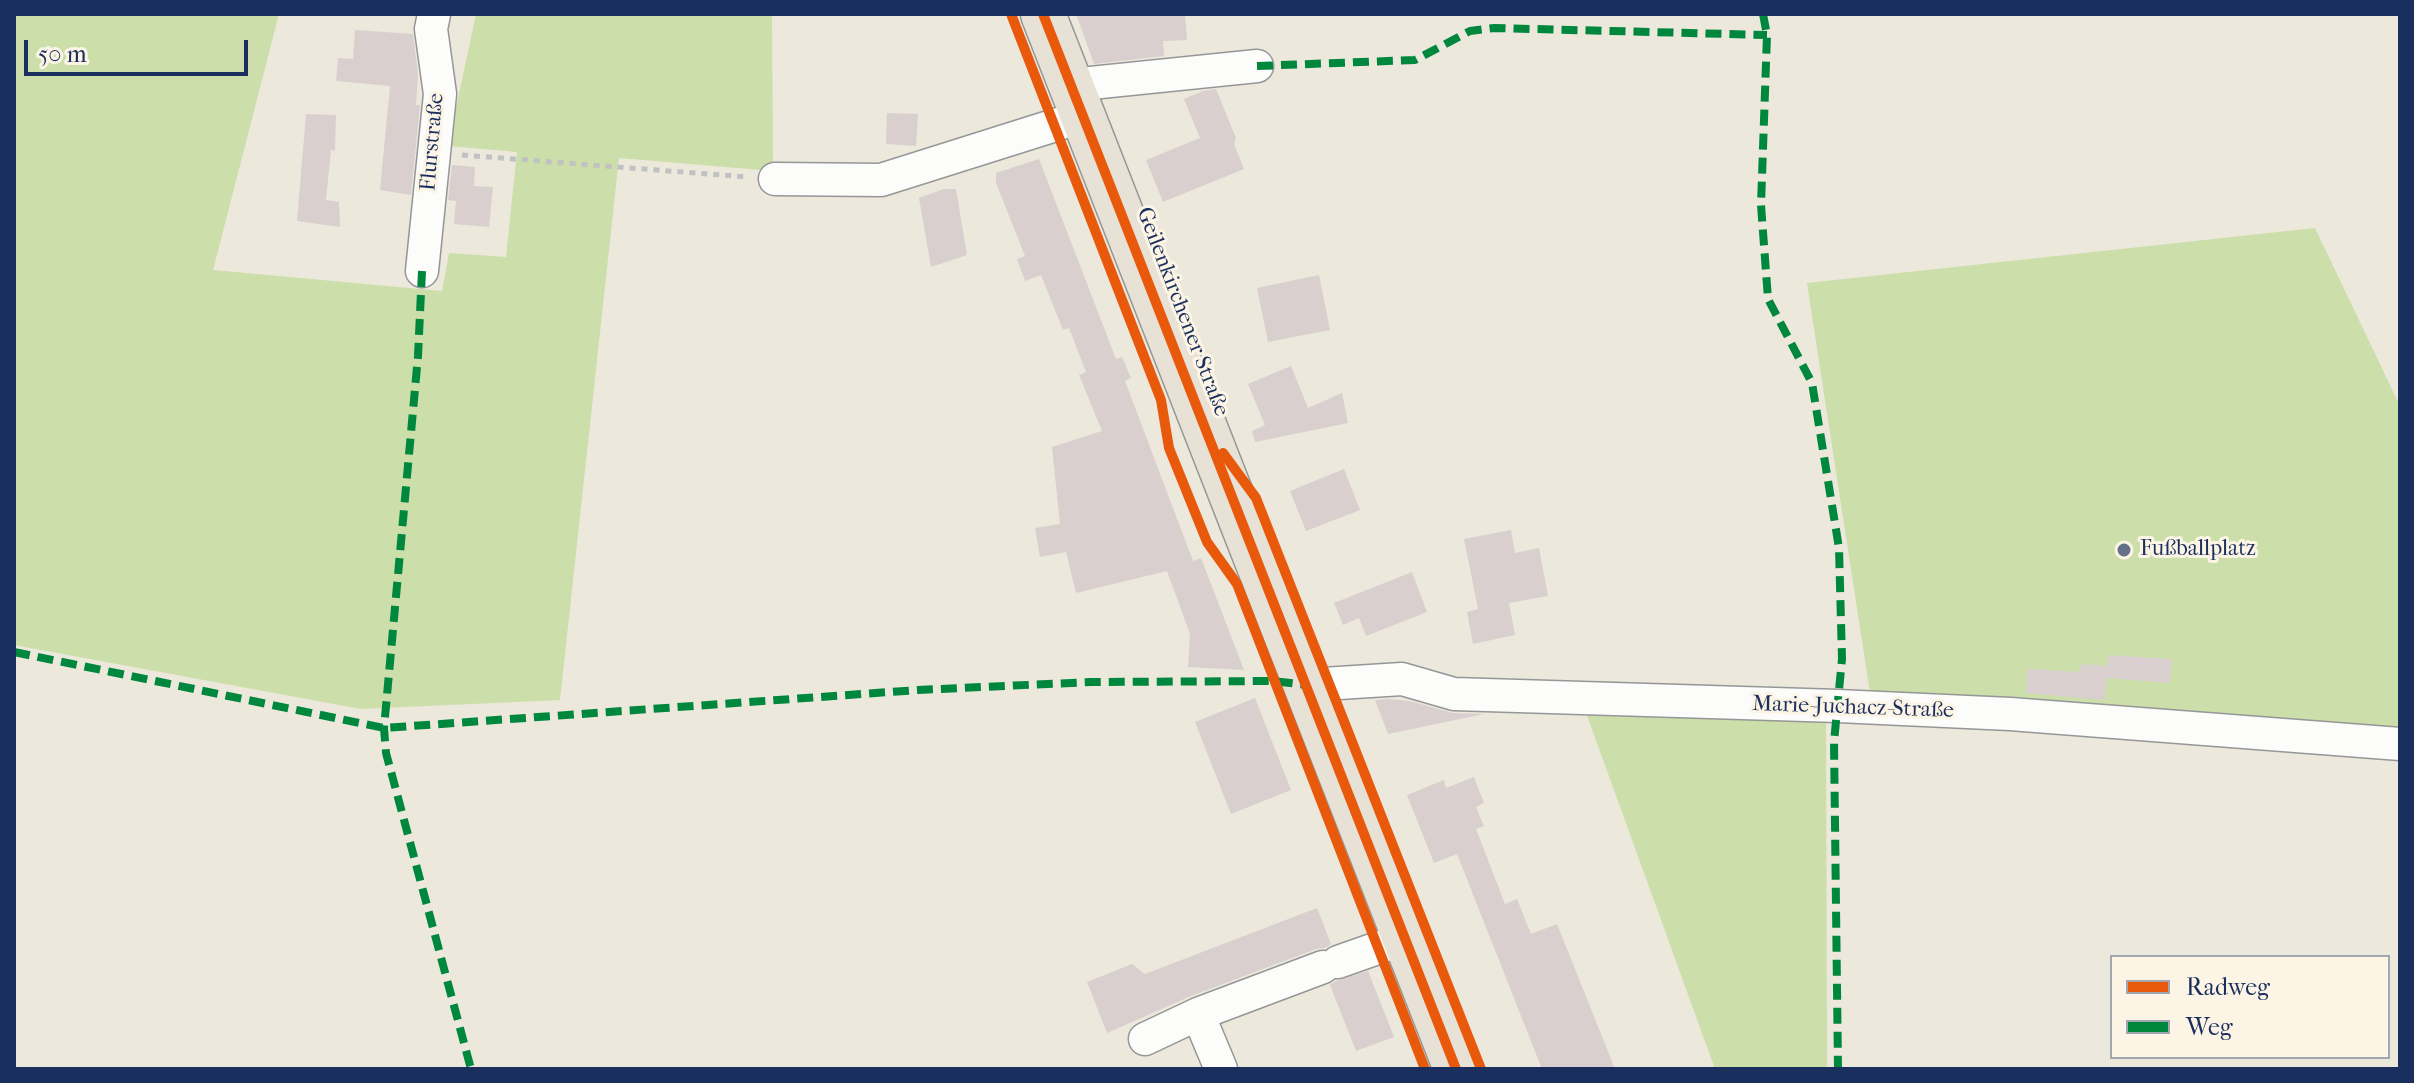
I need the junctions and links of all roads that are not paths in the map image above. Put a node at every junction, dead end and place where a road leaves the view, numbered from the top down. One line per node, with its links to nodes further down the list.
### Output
1 (434, 14): 6 (street, Flurstraße)
2 (1043, 14): 4 (main road, Geilenkirchener Straße)
3 (1257, 66): 4 (street)
4 (1077, 100): 5 (street); 7 (main road, Geilenkirchener Straße)
5 (775, 179)
6 (422, 271)
7 (1307, 685): 8 (street, Marie-Juchacz-Straße); 9 (main road, Geilenkirchener Straße)
8 (2400, 744)
9 (1406, 938): 10 (street); 13 (main road, Geilenkirchener Straße)
10 (1198, 1014): 11 (street); 12 (street)
11 (1145, 1039)
12 (1221, 1069)
13 (1456, 1069)

